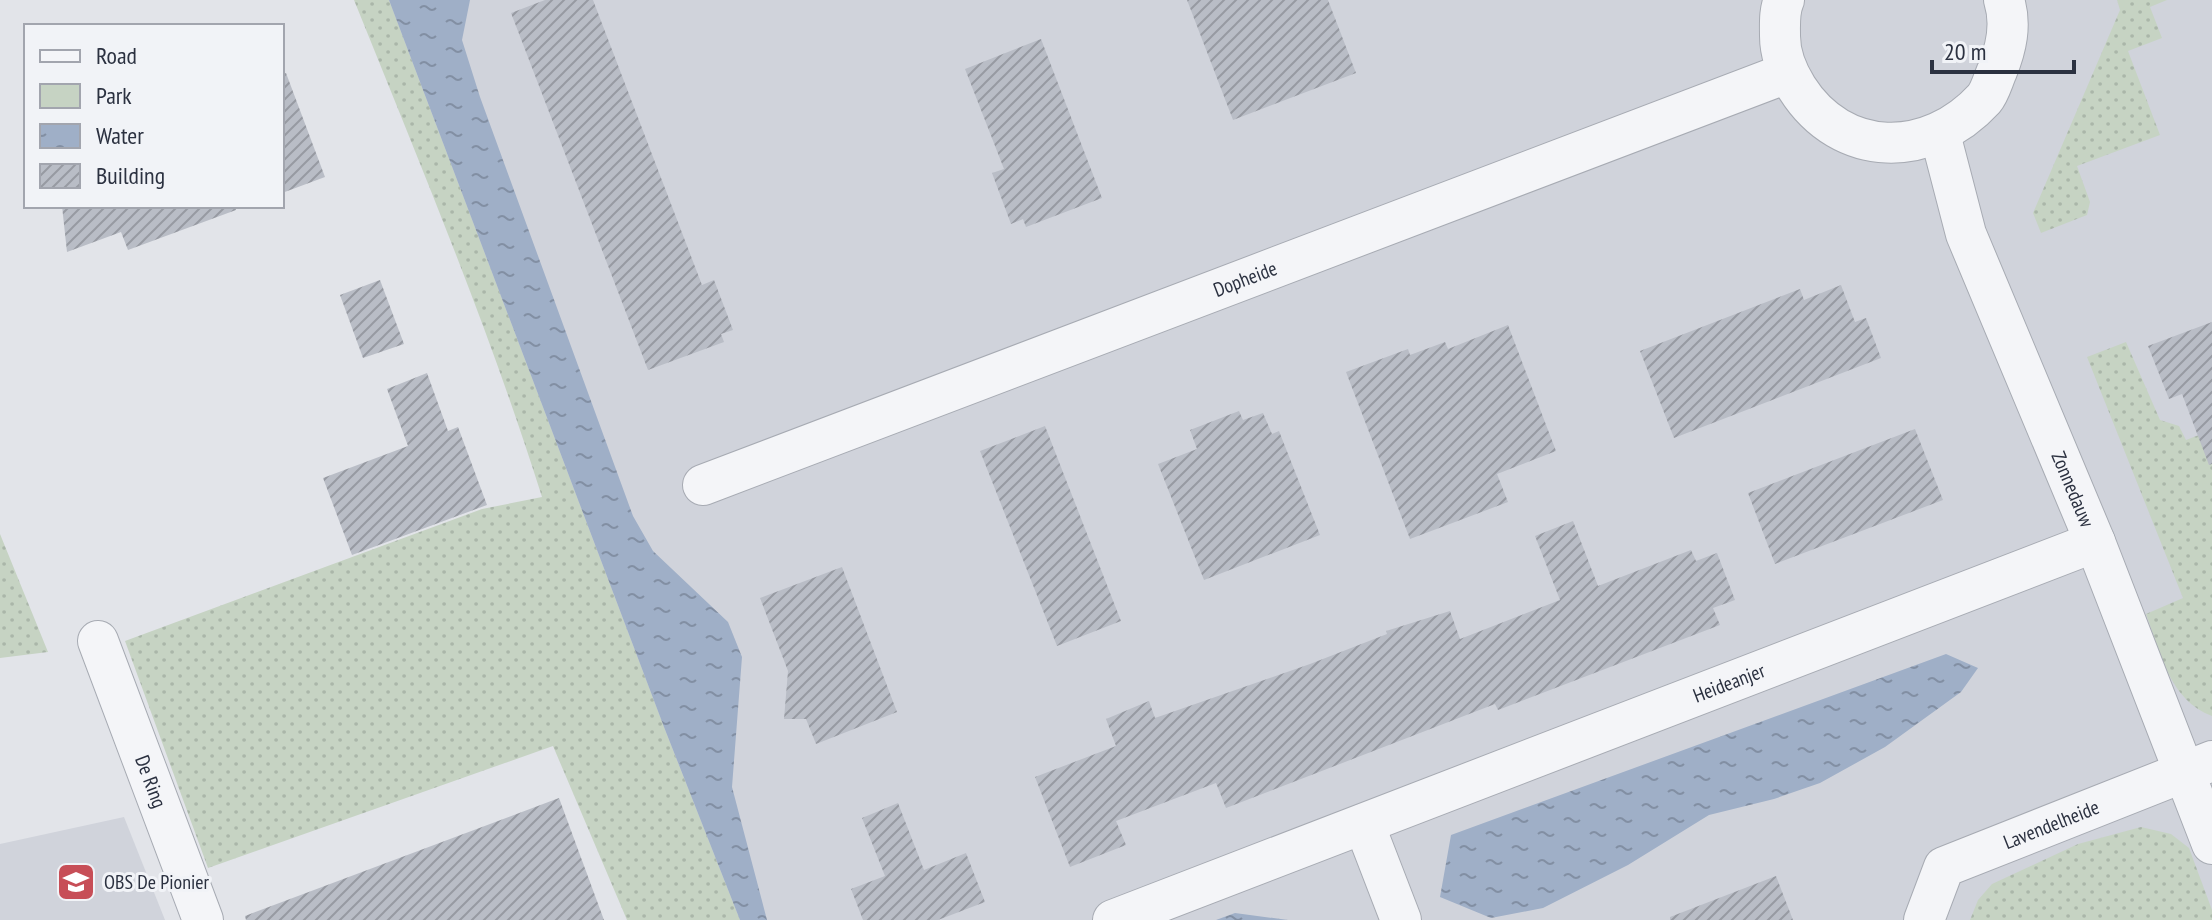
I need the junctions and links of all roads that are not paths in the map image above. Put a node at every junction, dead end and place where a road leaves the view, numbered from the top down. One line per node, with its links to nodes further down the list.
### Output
1 (1784, 0): 3 (street)
2 (2004, 0): 4 (street)
3 (1787, 73): 4 (street); 5 (street, Dopheide)
4 (1940, 134): 6 (street, Zonnedauw)
5 (703, 485)
6 (2095, 542): 8 (street, Zonnedauw); 9 (street, Heideanjer)
7 (98, 641): 11 (street, De Ring)
8 (2198, 767): 10 (street, Zonnedauw); 14 (street, Lavendelheide)
9 (1364, 824): 12 (street, Heideanjer); 13 (street)
10 (2212, 844)
11 (203, 920)
12 (1113, 920)
13 (1401, 920)
14 (1924, 920)

